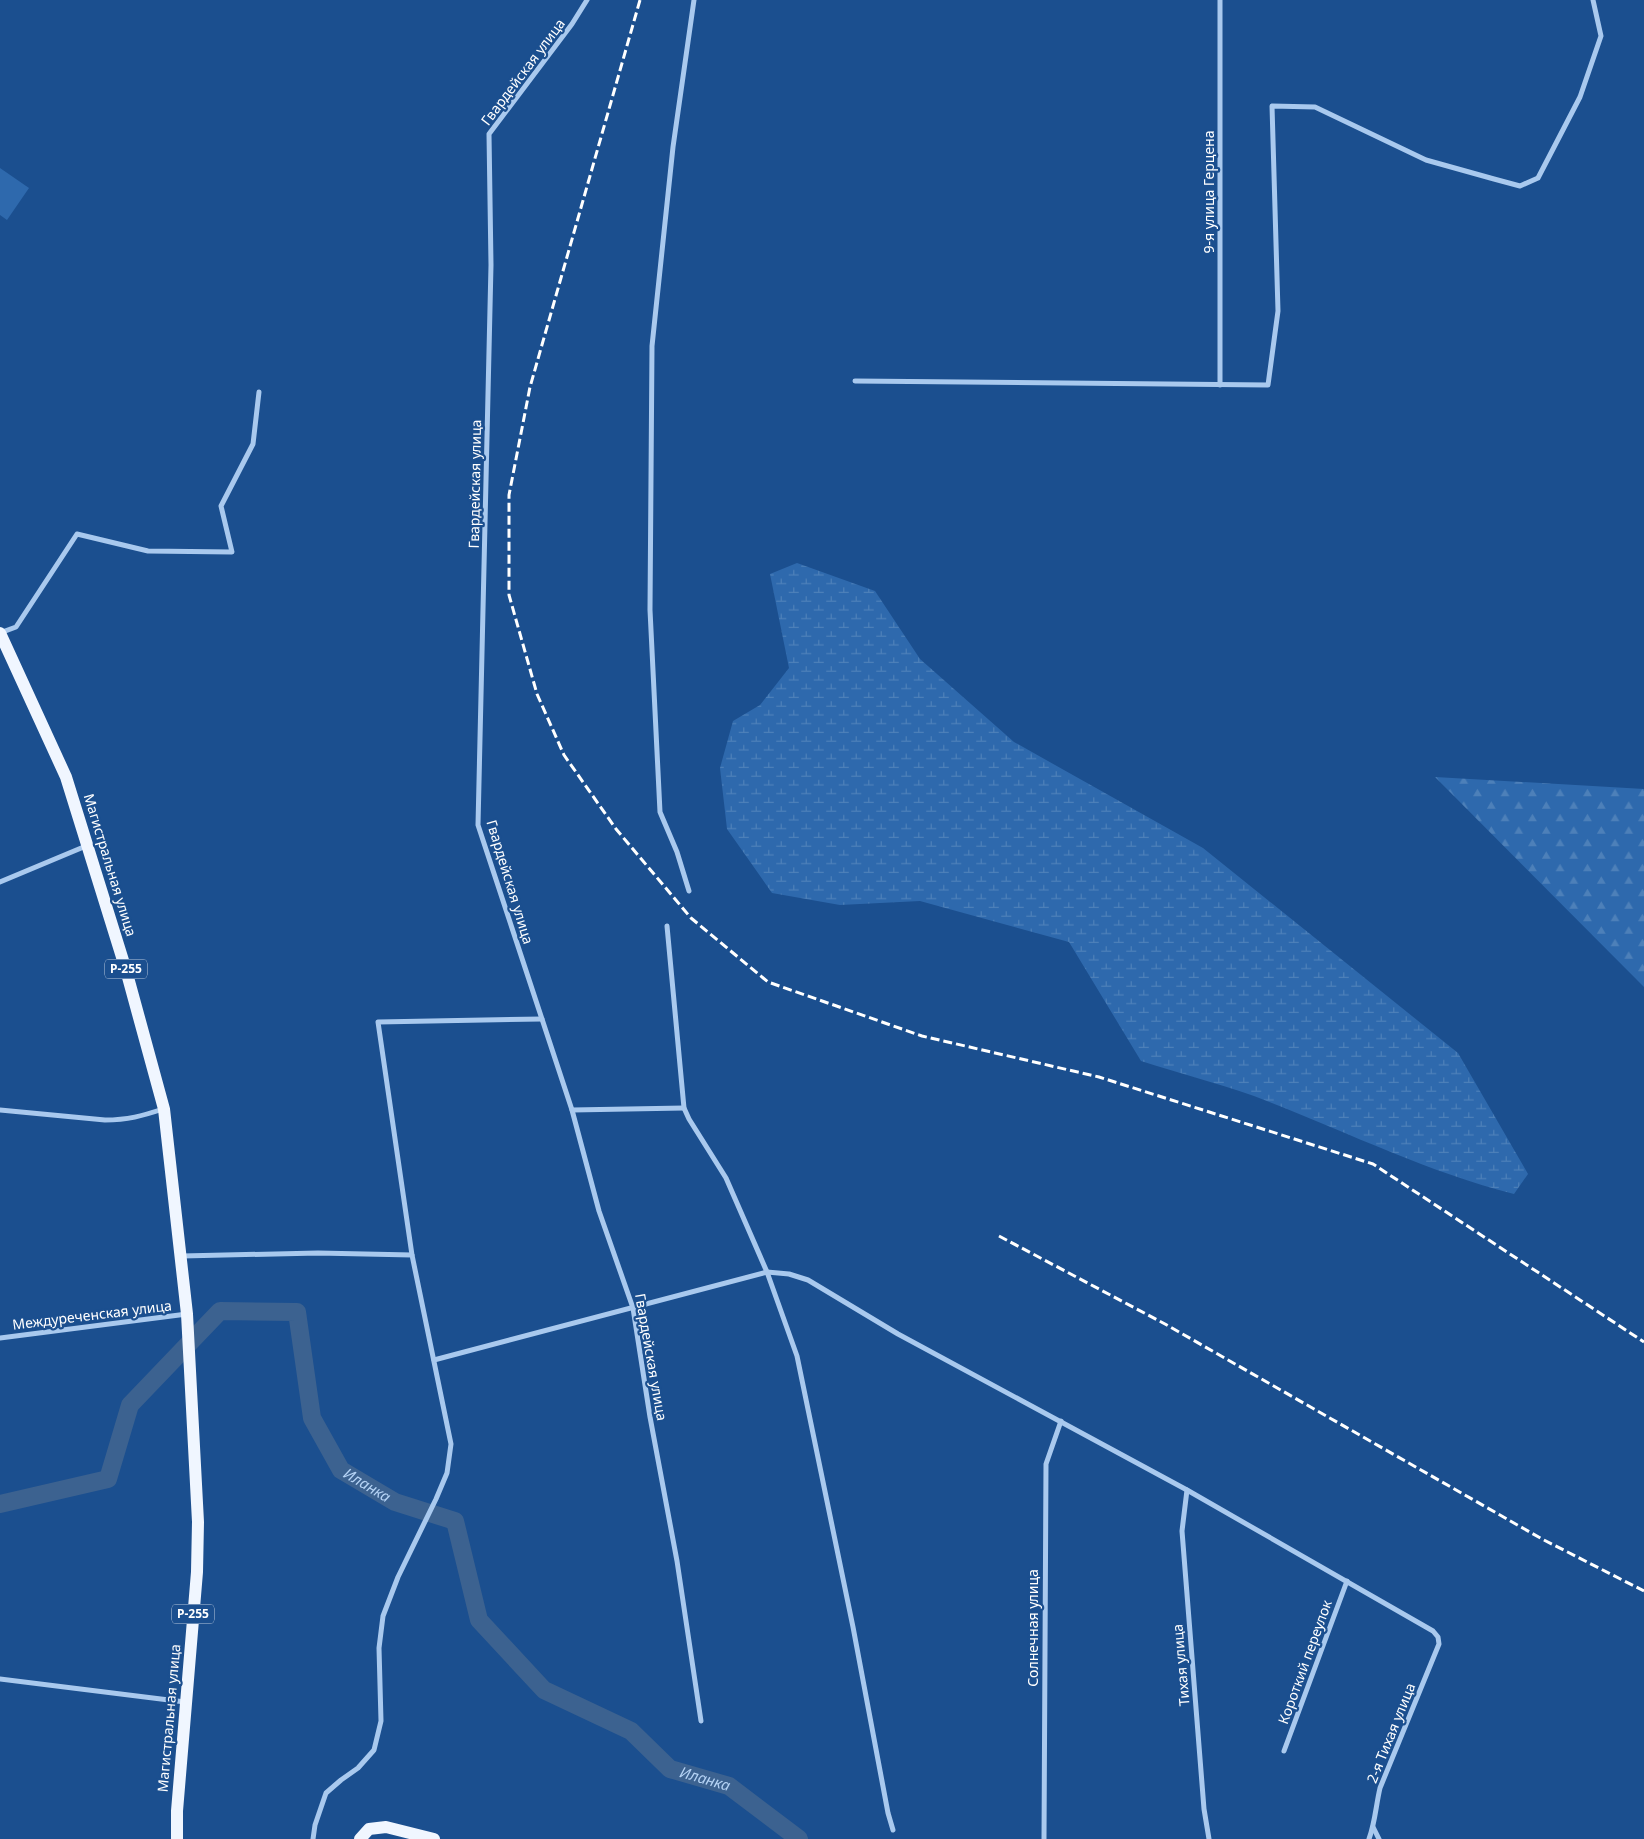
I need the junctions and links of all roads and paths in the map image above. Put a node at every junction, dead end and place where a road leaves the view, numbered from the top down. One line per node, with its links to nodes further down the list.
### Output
1 (587, 0): 13 (street, Гвардейская улица)
2 (694, 0): 11 (street)
3 (1220, 0): 6 (street, 9-я улица Герцена)
4 (1593, 0): 6 (street)
5 (855, 381): 6 (street)
6 (1220, 385)
7 (259, 392): 8 (street)
8 (0, 633): 9 (main road, Магистральная улица / Р-255)
9 (88, 845): 10 (street); 15 (main road, Магистральная улица / Р-255)
10 (0, 882)
11 (689, 891)
12 (667, 926): 14 (street)
13 (542, 1019): 17 (street, Гвардейская улица); 19 (street)
14 (684, 1108): 17 (street); 20 (street)
15 (164, 1109): 16 (street); 18 (main road, Магистральная улица / Р-255)
16 (0, 1110)
17 (572, 1110): 21 (street, Гвардейская улица)
18 (181, 1256): 19 (street); 22 (main road, Магистральная улица / Р-255)
19 (412, 1256): 24 (street)
20 (767, 1272): 21 (street); 25 (street); 33 (street)
21 (633, 1308): 24 (street); 30 (street, Гвардейская улица)
22 (187, 1319): 23 (street, Междуреченская улица); 29 (main road, Магистральная улица / Р-255)
23 (0, 1338)
24 (434, 1360): 35 (street)
25 (1061, 1421): 26 (street); 38 (street, Солнечная улица)
26 (1187, 1490): 27 (street); 39 (street, Тихая улица)
27 (1348, 1580): 31 (street, Короткий переулок); 32 (street, 2-я Тихая улица)
28 (0, 1680): 29 (street)
29 (186, 1702): 34 (main road, Магистральная улица / Р-255)
30 (701, 1721)
31 (1284, 1751)
32 (1373, 1827): 40 (street, 2-я Тихая улица); 41 (street)
33 (893, 1830)
34 (177, 1839)
35 (313, 1839)
36 (360, 1839): 37 (main road)
37 (431, 1839)
38 (1044, 1839)
39 (1209, 1839)
40 (1370, 1839)
41 (1379, 1839)

